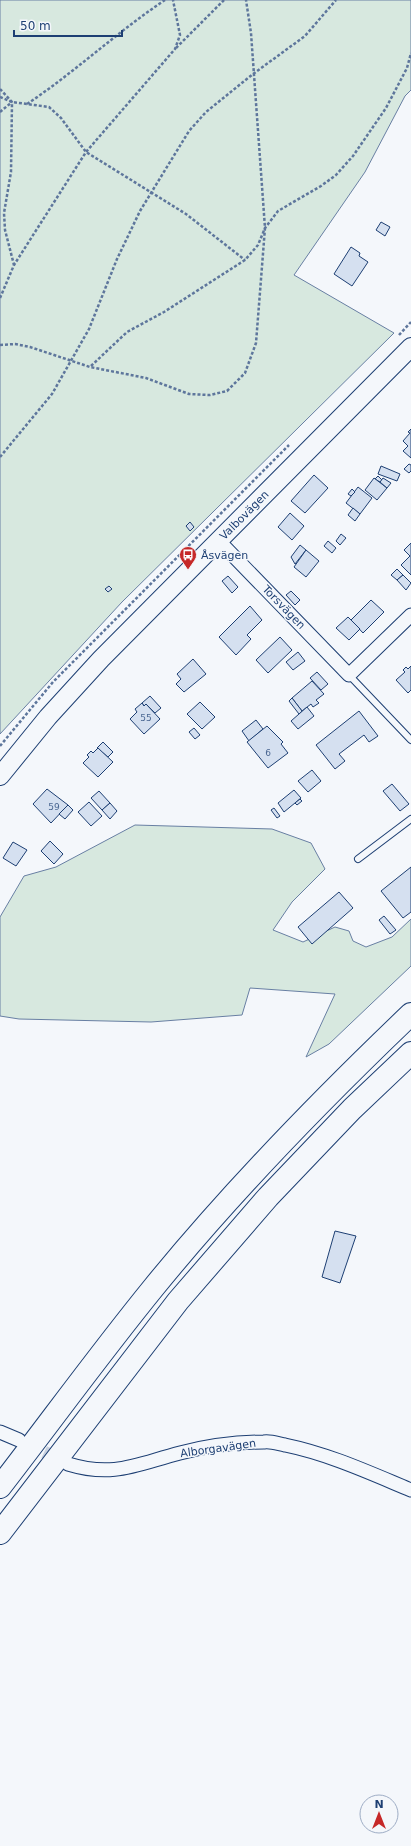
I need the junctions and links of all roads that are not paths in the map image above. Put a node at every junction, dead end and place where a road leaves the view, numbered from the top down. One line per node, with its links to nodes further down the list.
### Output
1 (411, 347): 2 (main road, Valbovägen)
2 (218, 540): 4 (street, Torsvägen); 6 (main road, Valbovägen)
3 (411, 615): 4 (street)
4 (349, 675): 5 (lane, Torsvägen)
5 (411, 740)
6 (0, 776)
7 (411, 819): 8 (lane)
8 (358, 859)
9 (411, 1014): 14 (highway)
10 (411, 1053): 16 (highway)
11 (0, 1432): 12 (street)
12 (19, 1440)
13 (68, 1464): 15 (street, Alborgavägen)
14 (0, 1487)
15 (411, 1490)
16 (0, 1533)

